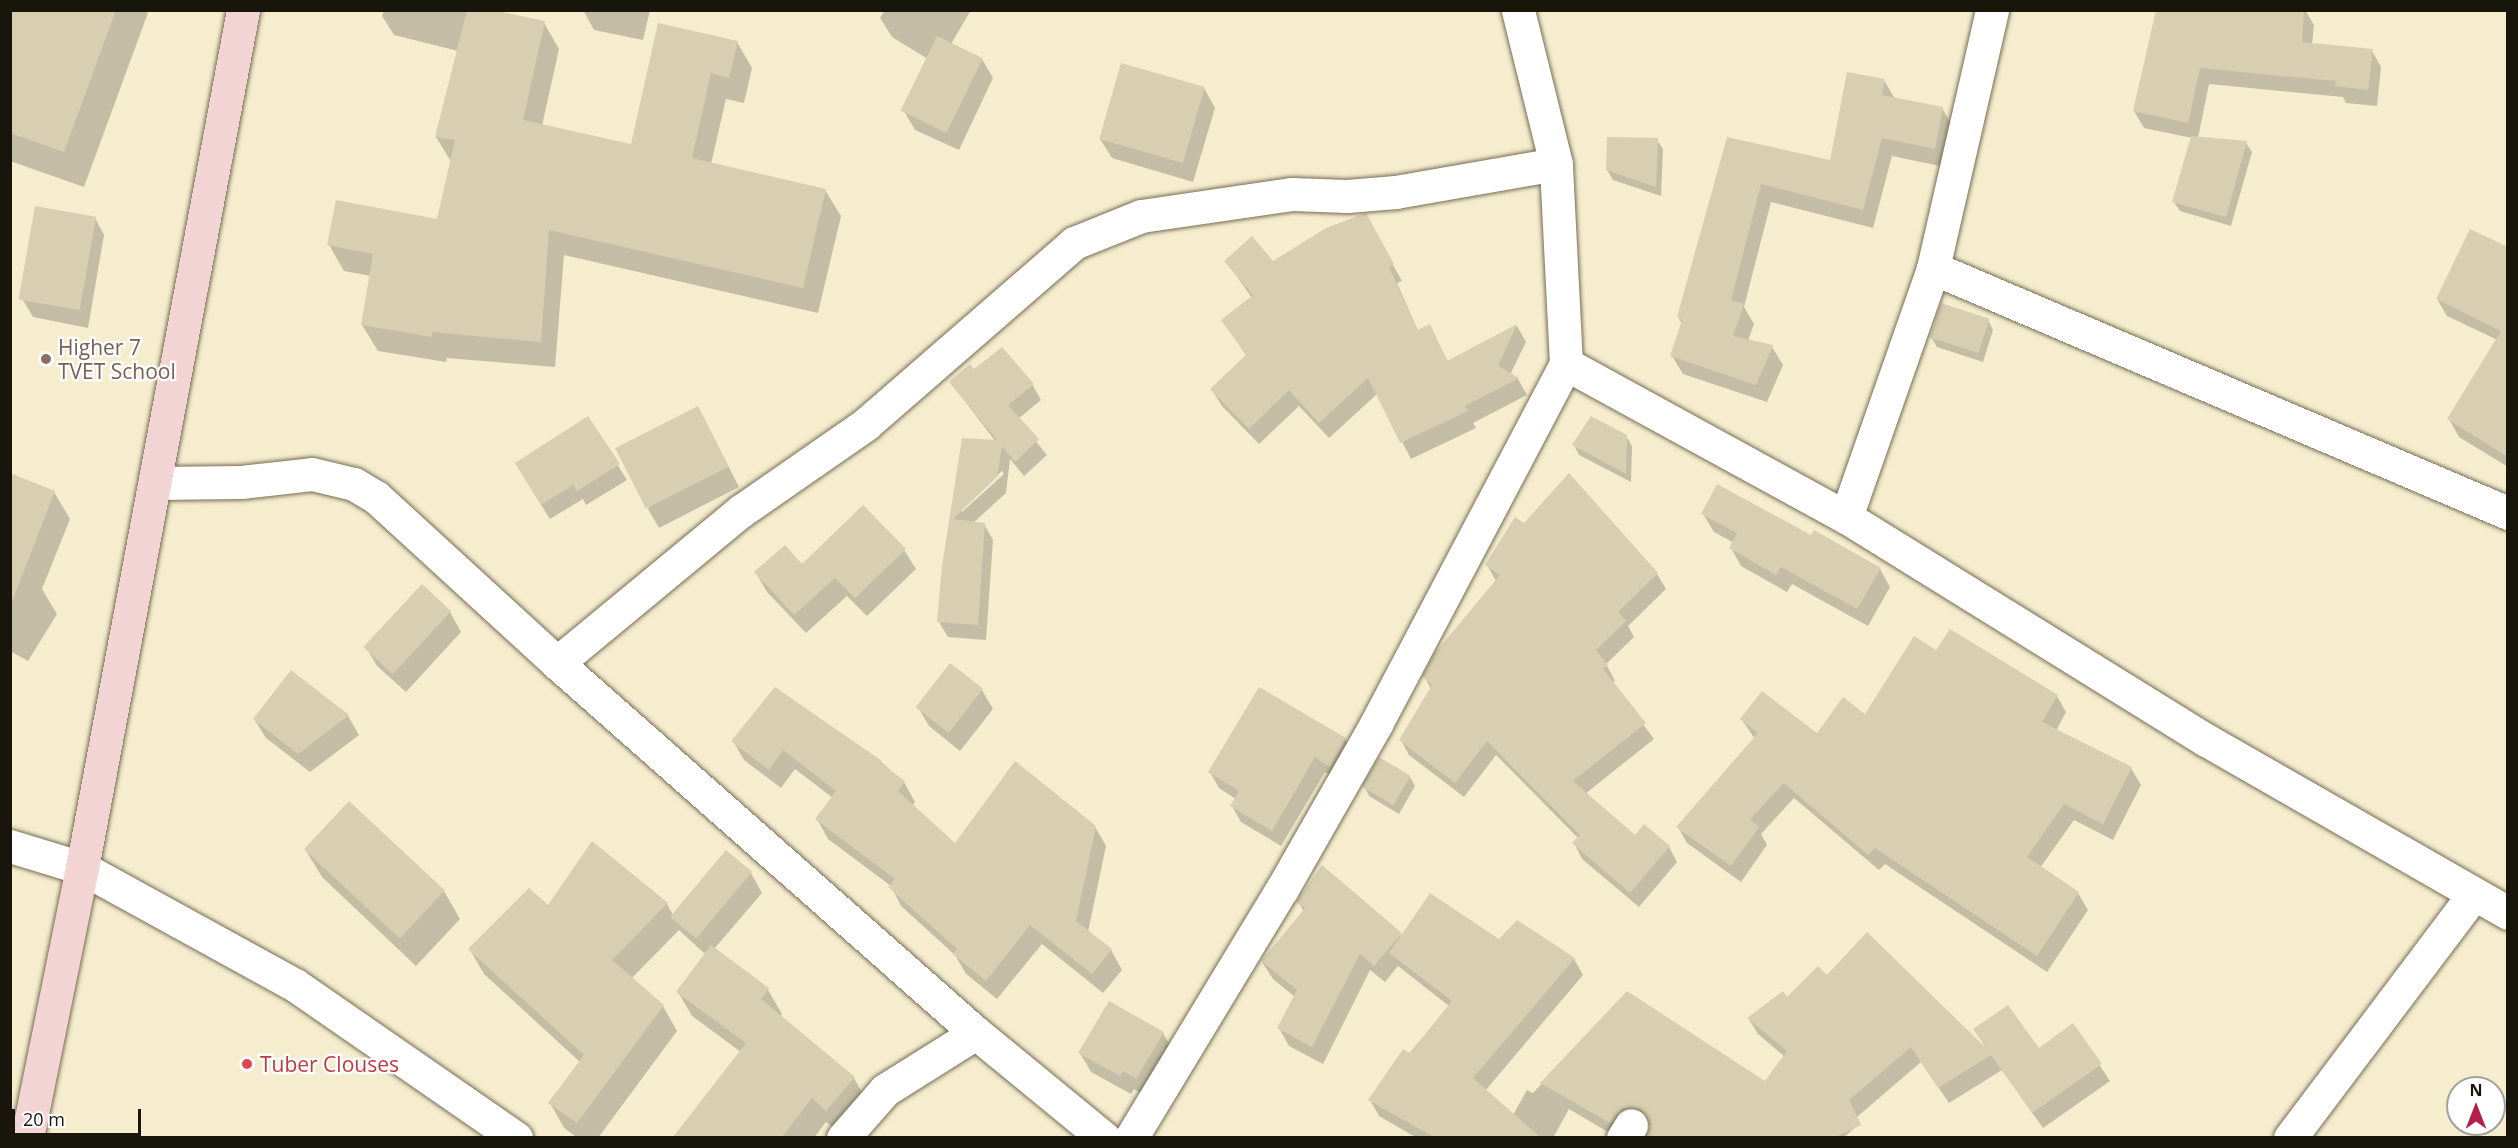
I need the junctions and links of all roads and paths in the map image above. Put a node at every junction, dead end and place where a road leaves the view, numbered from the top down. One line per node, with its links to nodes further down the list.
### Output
1 (243, 10): 7 (main road)
2 (1518, 10): 4 (street)
3 (1992, 10): 5 (street)
4 (1556, 164): 6 (street); 10 (street)
5 (1933, 268): 8 (street); 9 (street)
6 (1566, 364): 9 (street); 20 (street)
7 (156, 483): 10 (street); 12 (main road)
8 (2508, 513)
9 (1846, 517): 13 (street)
10 (557, 663): 15 (street)
11 (10, 846): 12 (street)
12 (82, 867): 16 (main road); 17 (street)
13 (2473, 895): 14 (street); 21 (street)
14 (2508, 913)
15 (976, 1033): 18 (street); 19 (street)
16 (27, 1137)
17 (516, 1137)
18 (843, 1137)
19 (1104, 1137)
20 (1131, 1137)
21 (2290, 1137)

